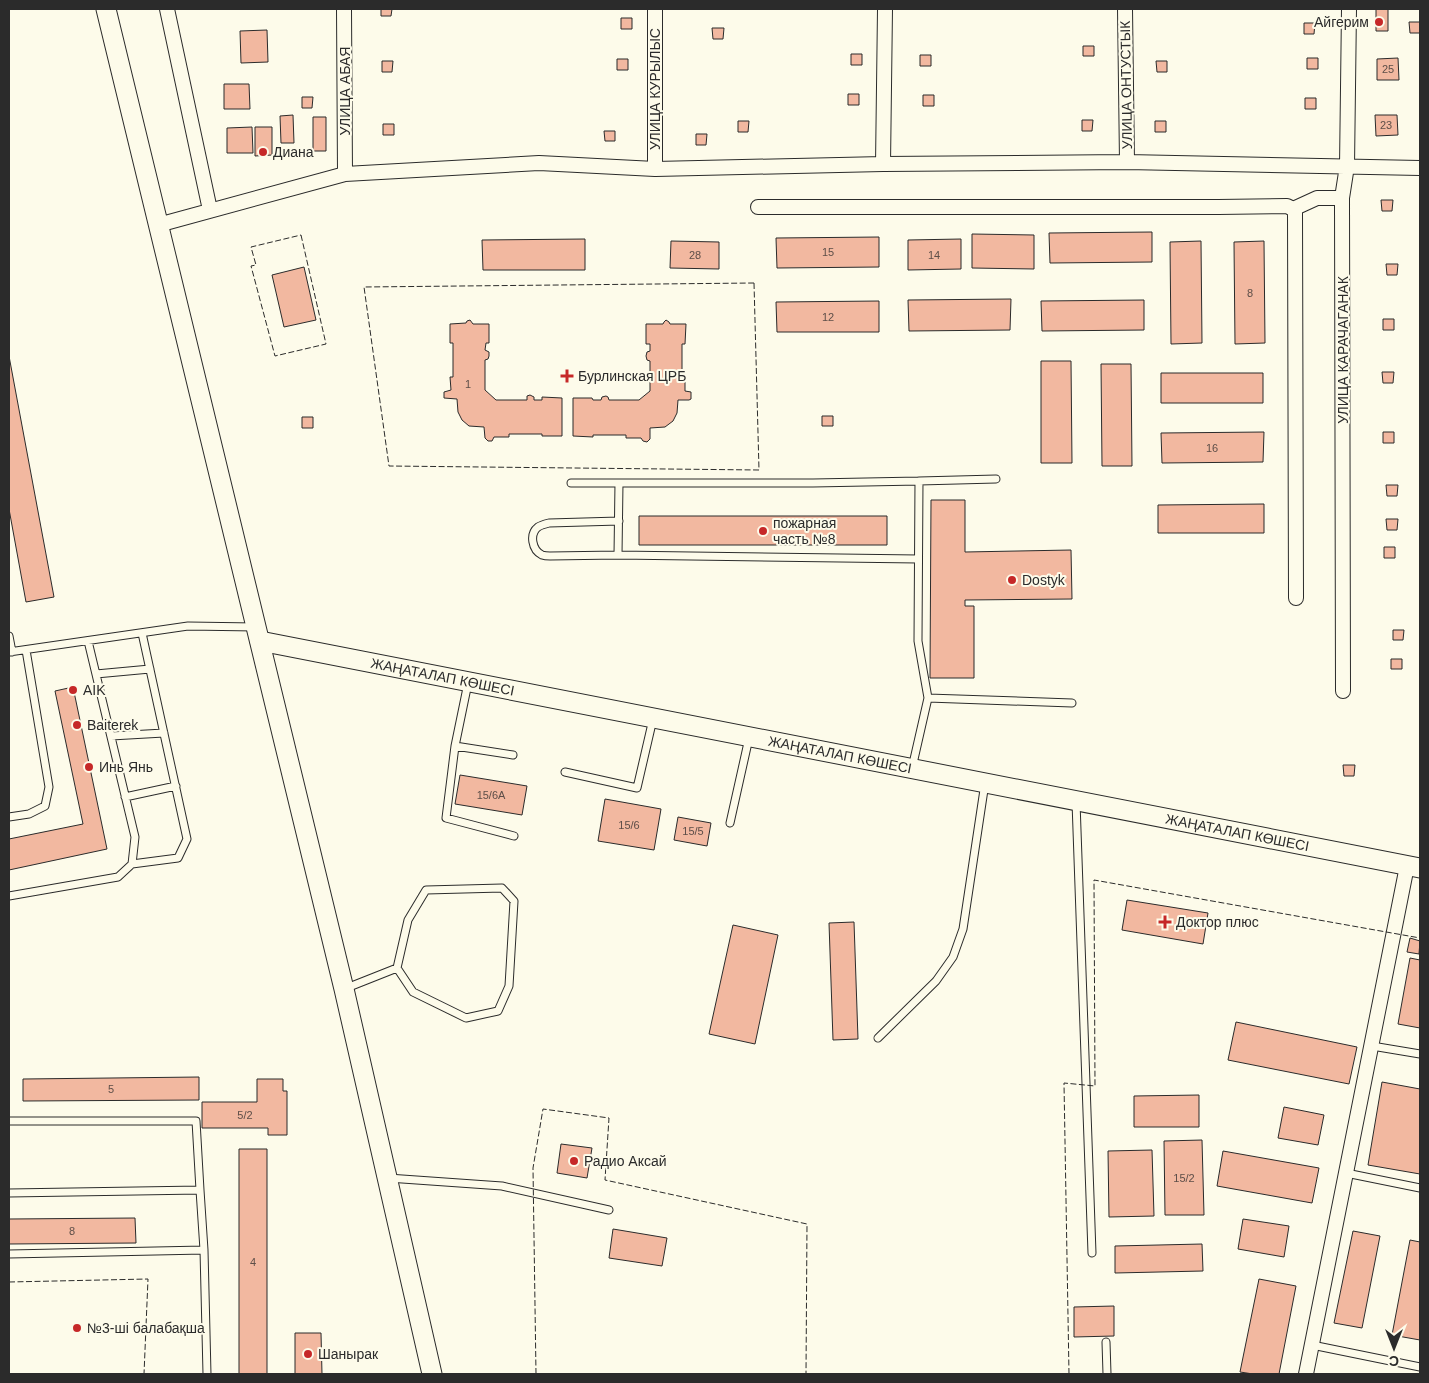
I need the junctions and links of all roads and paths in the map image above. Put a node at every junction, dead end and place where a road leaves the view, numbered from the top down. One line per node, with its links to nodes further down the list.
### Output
1 (106, 9): 18 (main road)
2 (167, 9): 17 (street)
3 (344, 9): 13 (street, УЛИЦА АБАЯ)
4 (655, 9): 12 (street, УЛИЦА КУРЫЛЫС)
5 (884, 9): 9 (street)
6 (1125, 9): 8 (street, УЛИЦА ОНТУСТЫК)
7 (1348, 9): 10 (street, УЛИЦА КАРАЧАГАНАК)
8 (1127, 162): 9 (street); 10 (street)
9 (883, 164): 12 (street)
10 (1348, 166): 11 (street); 14 (street, УЛИЦА КАРАЧАГАНАК)
11 (1420, 168)
12 (655, 169): 13 (street)
13 (345, 174): 17 (street)
14 (1342, 198): 16 (street); 36 (street, УЛИЦА КАРАЧАГАНАК)
15 (758, 207): 16 (street)
16 (1294, 209): 26 (street)
17 (210, 210): 18 (street)
18 (158, 225): 28 (main road)
19 (996, 479): 20 (lane)
20 (920, 481): 22 (lane); 25 (lane)
21 (571, 483): 22 (lane)
22 (619, 483): 23 (lane)
23 (618, 521): 24 (lane); 24 (lane)
24 (618, 555): 25 (lane)
25 (918, 559): 37 (lane)
26 (1296, 598)
27 (142, 633): 28 (lane); 30 (lane); 33 (lane)
28 (258, 634): 35 (main road, ЖАҢАТАЛАП КӨШЕСІ); 58 (main road)
29 (9, 636): 32 (lane)
30 (88, 641): 31 (lane); 34 (lane)
31 (26, 650): 32 (lane); 51 (lane)
32 (10, 652)
33 (150, 669): 34 (lane); 40 (lane)
34 (96, 674): 41 (lane)
35 (468, 682): 39 (main road, ЖАҢАТАЛАП КӨШЕСІ); 43 (lane)
36 (1343, 691)
37 (928, 698): 38 (lane); 45 (lane)
38 (1072, 703)
39 (653, 718): 42 (main road, ЖАҢАТАЛАП КӨШЕСІ); 46 (lane)
40 (164, 733): 41 (lane); 48 (lane)
41 (111, 736): 49 (lane)
42 (749, 738): 45 (main road, ЖАҢАТАЛАП КӨШЕСІ); 52 (lane)
43 (455, 746): 44 (lane); 53 (lane)
44 (513, 755)
45 (912, 768): 47 (main road, ЖАҢАТАЛАП КӨШЕСІ)
46 (565, 772)
47 (985, 783): 50 (main road, ЖАҢАТАЛАП КӨШЕСІ); 59 (lane)
48 (176, 786): 49 (lane); 54 (lane)
49 (126, 797): 54 (lane)
50 (1076, 801): 55 (main road, ЖАҢАТАЛАП КӨШЕСІ); 70 (lane)
51 (9, 817)
52 (730, 823)
53 (514, 836)
54 (132, 864): 56 (lane)
55 (1414, 867): 60 (street)
56 (9, 896)
57 (396, 968): 57 (lane); 58 (lane)
58 (344, 989): 64 (main road)
59 (878, 1038)
60 (1372, 1046): 61 (lane); 63 (street)
61 (1420, 1054)
62 (9, 1121): 66 (lane)
63 (1346, 1173): 65 (lane); 73 (street)
64 (387, 1178): 68 (lane); 76 (main road)
65 (1420, 1188)
66 (200, 1190): 67 (lane); 69 (lane)
67 (9, 1193)
68 (610, 1210)
69 (204, 1250): 71 (lane); 75 (lane)
70 (1092, 1253)
71 (9, 1254)
72 (1106, 1342): 77 (lane)
73 (1312, 1345): 74 (lane); 78 (street)
74 (1420, 1368)
75 (207, 1374)
76 (432, 1374)
77 (1106, 1374)
78 (1306, 1374)

